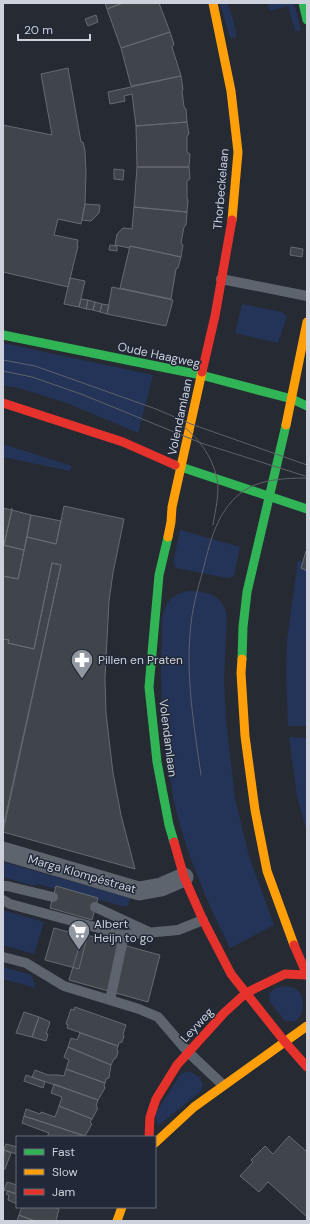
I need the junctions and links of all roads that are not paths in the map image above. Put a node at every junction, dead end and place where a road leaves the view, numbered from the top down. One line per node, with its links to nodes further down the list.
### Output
1 (213, 3): 4 (street, Thorbeckelaan)
2 (303, 3): 3 (street)
3 (307, 20)
4 (221, 279): 5 (lane); 8 (street, Thorbeckelaan)
5 (307, 296)
6 (307, 322): 9 (street)
7 (3, 335): 8 (street, Oude Haagweg)
8 (201, 376): 9 (street, Oude Haagweg); 12 (street, Volendamlaan)
9 (292, 399): 11 (street, Oude Haagweg); 13 (street)
10 (3, 403): 12 (street)
11 (307, 406)
12 (181, 468): 13 (street); 16 (street, Volendamlaan)
13 (268, 497): 14 (street); 25 (street)
14 (307, 509)
15 (3, 852): 16 (street, Marga Klompéstraat)
16 (184, 876): 21 (street, Volendamlaan)
17 (3, 886): 18 (lane)
18 (53, 897)
19 (3, 900): 23 (lane)
20 (95, 907): 22 (lane)
21 (203, 920): 22 (lane); 26 (street, Volendamlaan)
22 (149, 932): 23 (lane)
23 (124, 935): 27 (lane)
24 (3, 957): 27 (lane)
25 (307, 975): 26 (street, Leyweg)
26 (246, 993): 29 (street, Volendamlaan); 30 (street, Leyweg)
27 (110, 1000): 30 (lane)
28 (307, 1026): 29 (street)
29 (285, 1042): 31 (street, Volendamlaan); 32 (street)
30 (188, 1052): 32 (lane); 33 (street, Leyweg)
31 (307, 1067)
32 (222, 1085): 34 (street)
33 (149, 1136)
34 (156, 1142)
35 (122, 1208): 36 (street)
36 (117, 1221)

